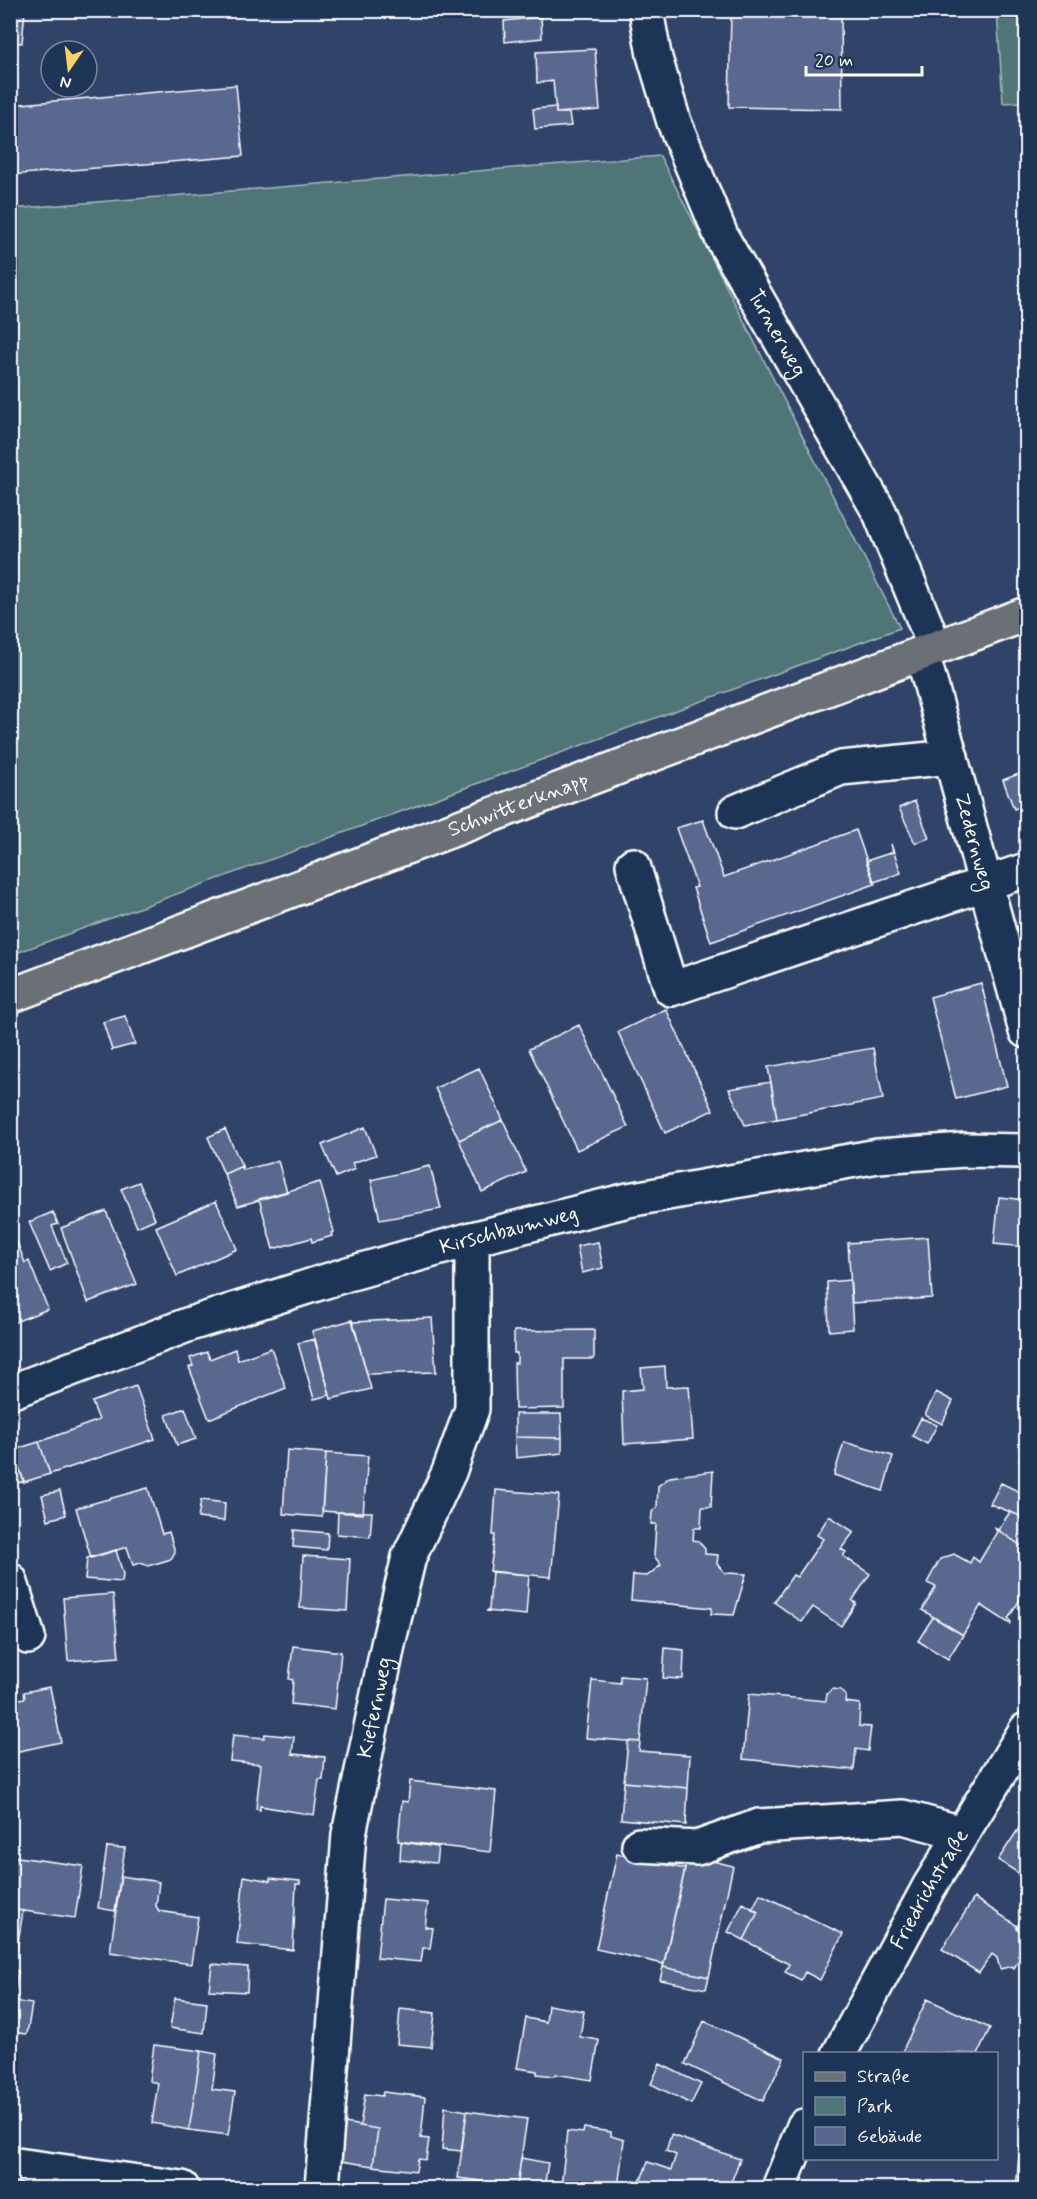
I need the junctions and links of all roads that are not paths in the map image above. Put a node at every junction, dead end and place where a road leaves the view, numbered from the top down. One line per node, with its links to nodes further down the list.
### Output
1 (646, 10): 3 (street, Turnerweg)
2 (1026, 614): 3 (main road, Schwitterknapp)
3 (929, 650): 4 (street, Zedernweg); 9 (main road, Schwitterknapp)
4 (951, 757): 5 (street); 8 (street, Zedernweg)
5 (735, 812)
6 (633, 866): 8 (street)
7 (1026, 870): 8 (street)
8 (986, 884): 10 (street, Zedernweg)
9 (10, 996)
10 (1026, 1031)
11 (1026, 1152): 12 (street, Kirschbaumweg)
12 (472, 1239): 13 (street, Kirschbaumweg); 23 (street, Kiefernweg)
13 (10, 1392)
14 (10, 1580): 15 (street)
15 (28, 1637)
16 (1026, 1730): 17 (street, Friedrichstraße)
17 (962, 1833): 18 (street); 19 (street, Friedrichstraße)
18 (639, 1845)
19 (840, 2052)
20 (803, 2128): 24 (street)
21 (10, 2164): 22 (street)
22 (182, 2188)
23 (322, 2188)
24 (779, 2188)

